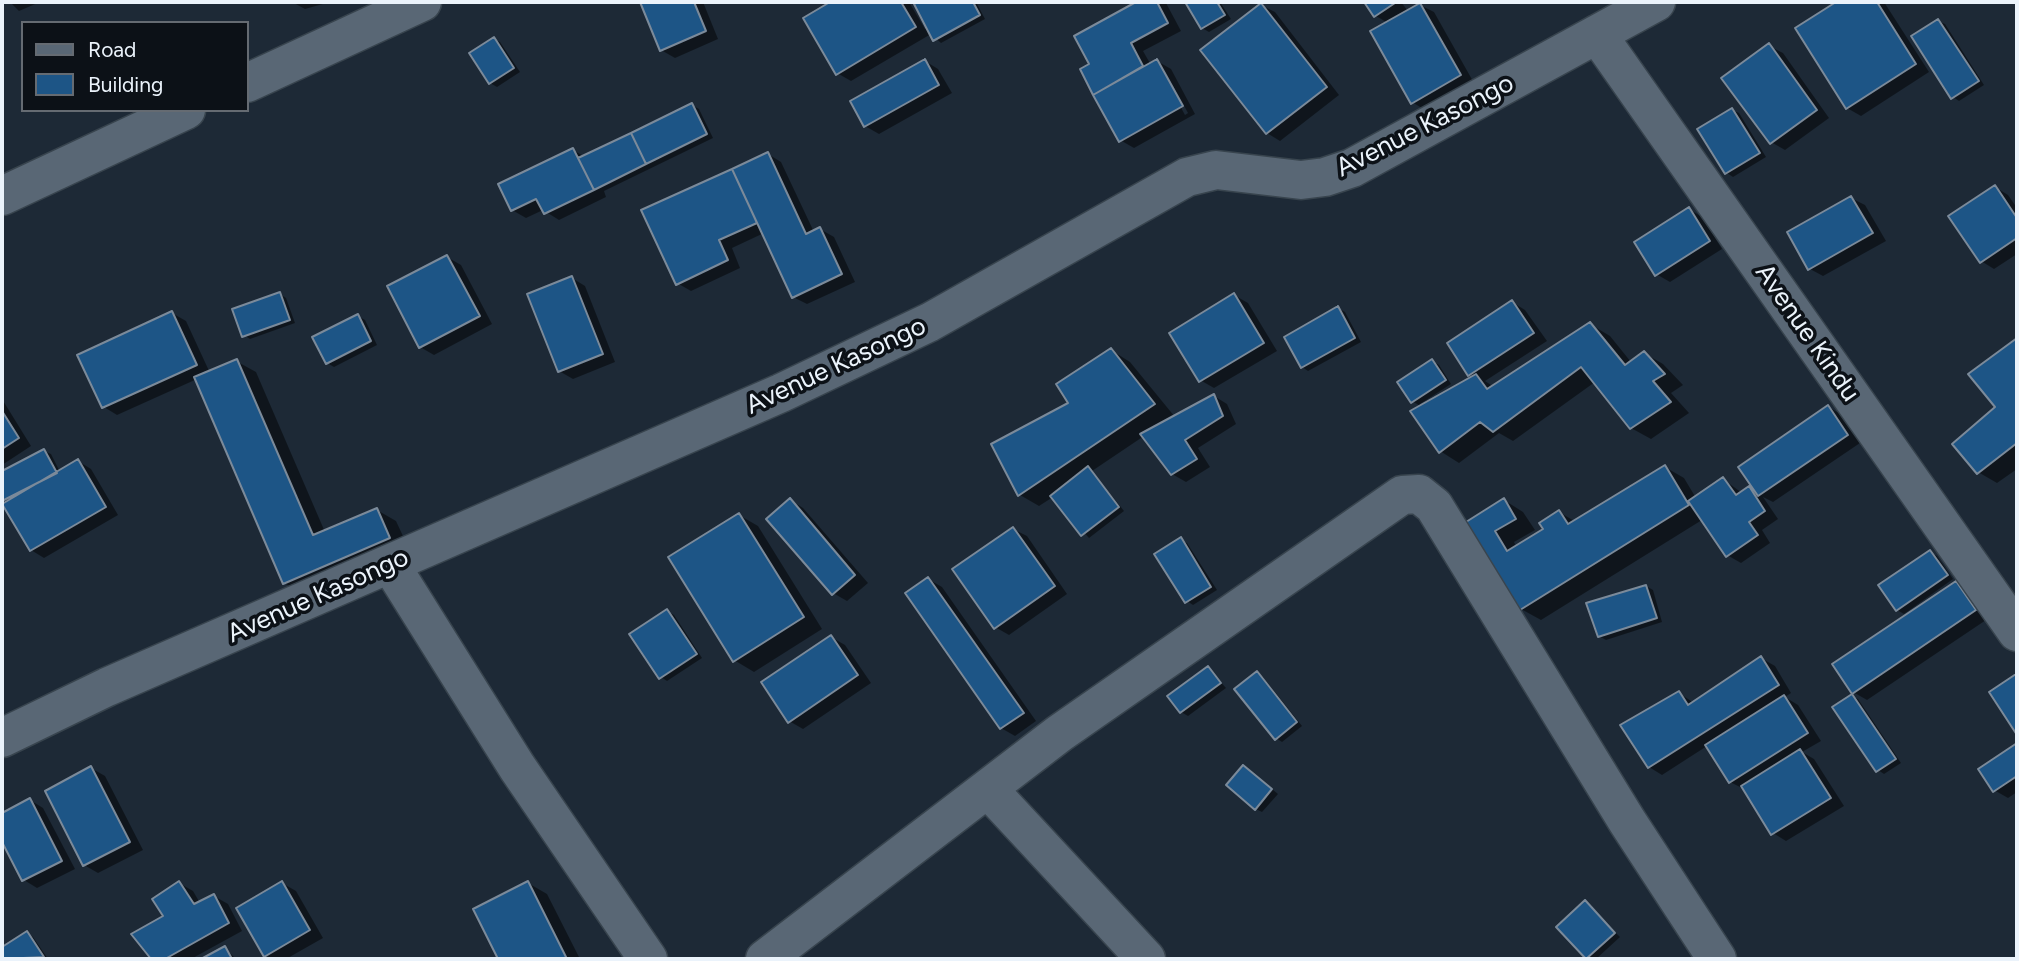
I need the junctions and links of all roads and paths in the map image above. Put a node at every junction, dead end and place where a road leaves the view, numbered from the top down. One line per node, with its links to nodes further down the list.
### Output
1 (422, 2): 4 (street)
2 (1656, 2): 3 (street, Avenue Kasongo)
3 (1597, 34): 7 (street, Avenue Kasongo); 8 (street, Avenue Kindu)
4 (248, 83)
5 (182, 112): 6 (street)
6 (2, 196)
7 (390, 564): 9 (street, Avenue Kasongo); 11 (street)
8 (2017, 632)
9 (2, 738)
10 (988, 789): 12 (street); 13 (street); 14 (street)
11 (648, 959)
12 (765, 959)
13 (1146, 959)
14 (1717, 959)

